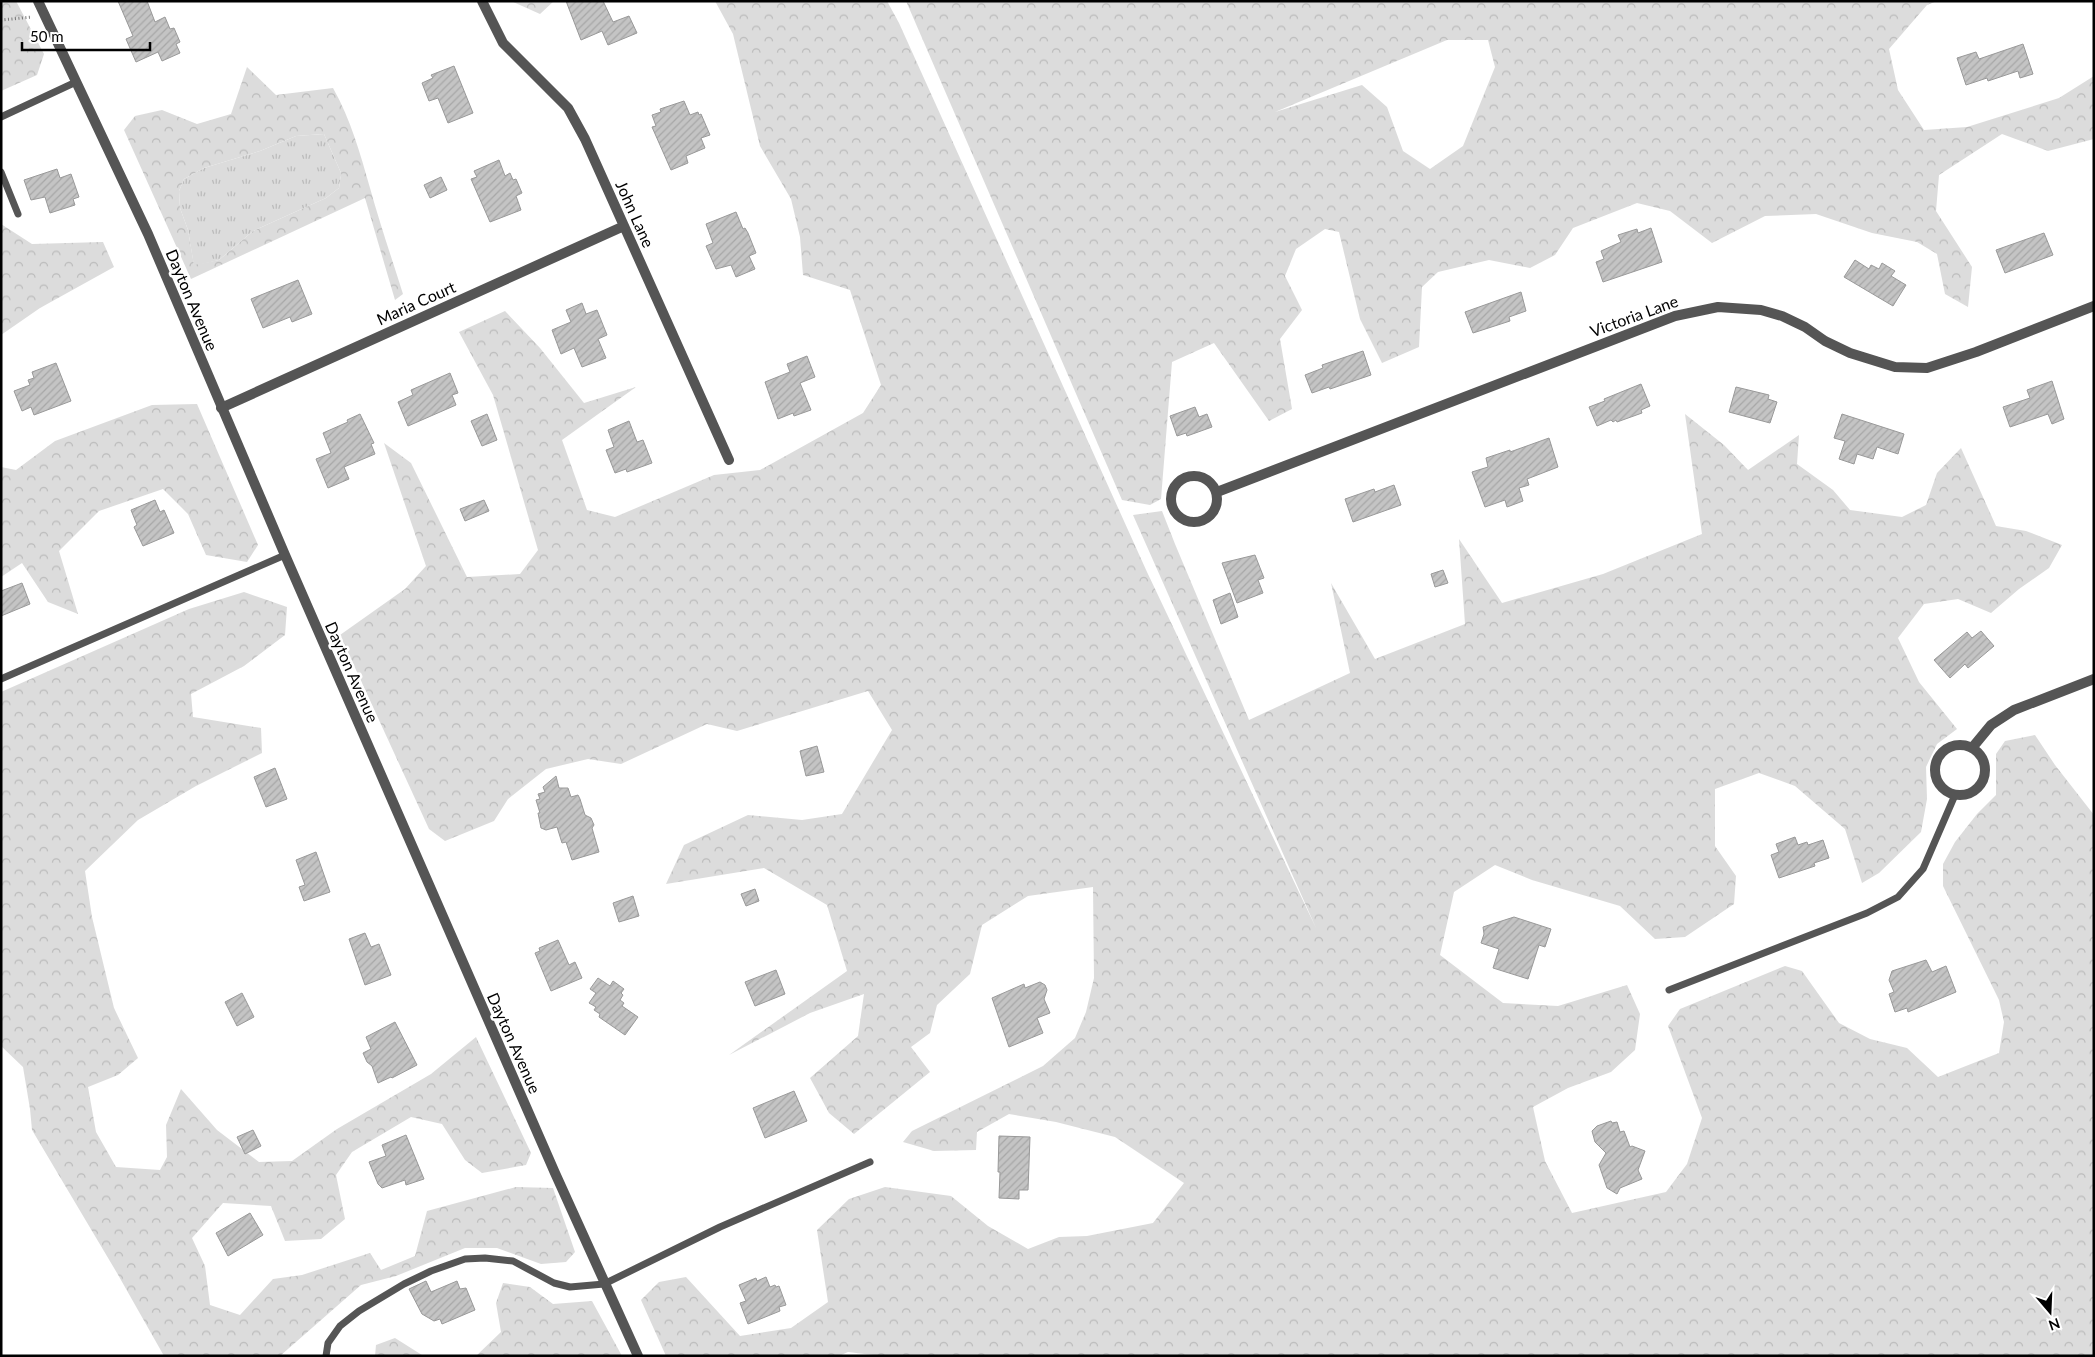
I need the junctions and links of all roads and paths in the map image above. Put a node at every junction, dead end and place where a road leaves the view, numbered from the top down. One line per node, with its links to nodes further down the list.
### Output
1 (38, 1): 5 (street, Dayton Avenue)
2 (482, 1): 9 (street, John Lane)
3 (32, 17): 4 (path)
4 (1, 20)
5 (76, 82): 6 (lane); 11 (street, Dayton Avenue)
6 (1, 117)
7 (1, 172): 8 (lane)
8 (18, 214)
9 (624, 226): 11 (street, Maria Court); 12 (street, John Lane)
10 (2094, 306): 13 (street, Victoria Lane)
11 (221, 408): 14 (street, Dayton Avenue)
12 (729, 460)
13 (1216, 492): 13 (street)
14 (285, 554): 15 (lane); 21 (street, Dayton Avenue)
15 (1, 679)
16 (2094, 679): 17 (street)
17 (1972, 748): 18 (street); 18 (street)
18 (1955, 794): 19 (lane)
19 (1669, 990)
20 (870, 1162): 21 (lane)
21 (604, 1284): 22 (lane); 23 (street, Dayton Avenue)
22 (326, 1356)
23 (638, 1356)

